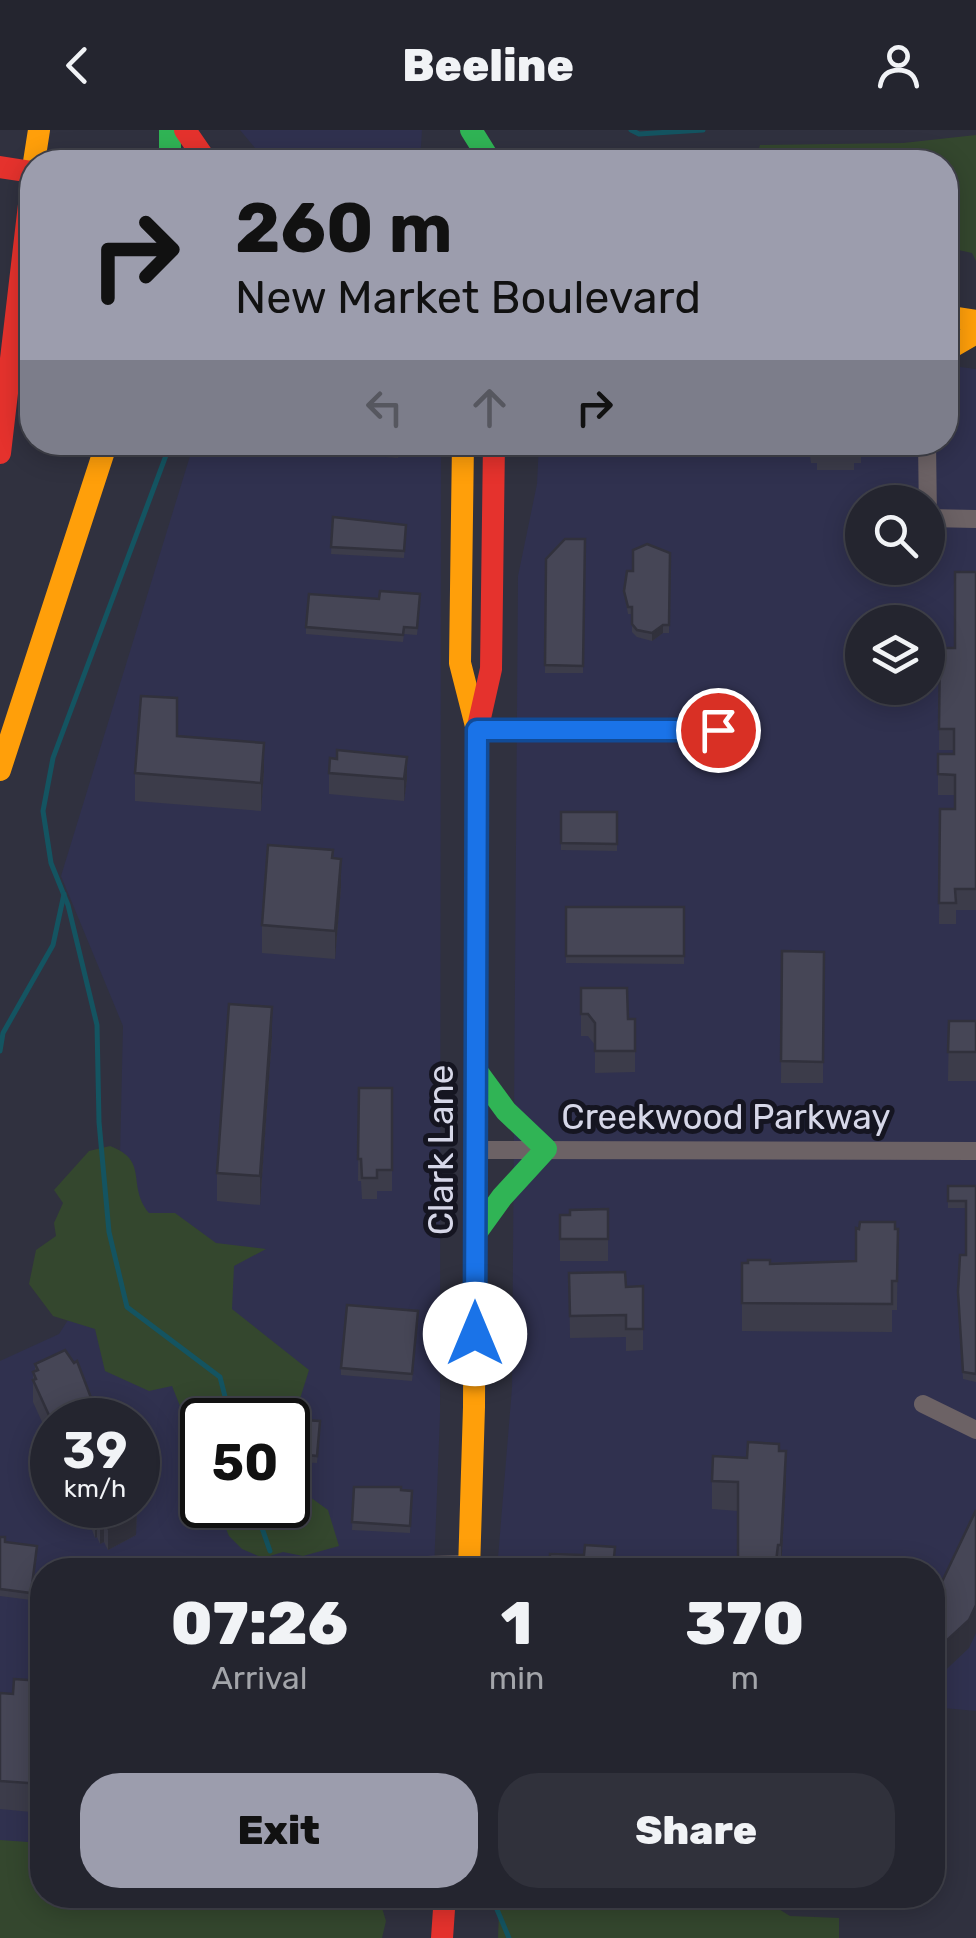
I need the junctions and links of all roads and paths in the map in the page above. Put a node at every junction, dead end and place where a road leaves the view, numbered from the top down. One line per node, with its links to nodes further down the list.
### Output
1 (20, 280): 2 (main road)
2 (0, 453)
3 (103, 455): 10 (main road)
4 (463, 455): 8 (main road, Clark Lane)
5 (494, 455): 8 (main road, Clark Lane)
6 (928, 455): 7 (street)
7 (976, 519)
8 (477, 730): 9 (street); 11 (main road, Clark Lane)
9 (718, 730)
10 (0, 770)
11 (476, 1070): 12 (main road); 13 (main road, Clark Lane)
12 (546, 1149): 13 (street, Creekwood Parkway); 14 (street, Creekwood Parkway); 15 (main road)
13 (476, 1150): 15 (main road, Clark Lane)
14 (976, 1151)
15 (476, 1234): 18 (main road, Clark Lane)
16 (923, 1404): 17 (street)
17 (976, 1430)
18 (469, 1558)
19 (444, 1908): 20 (main road)
20 (442, 1938)

